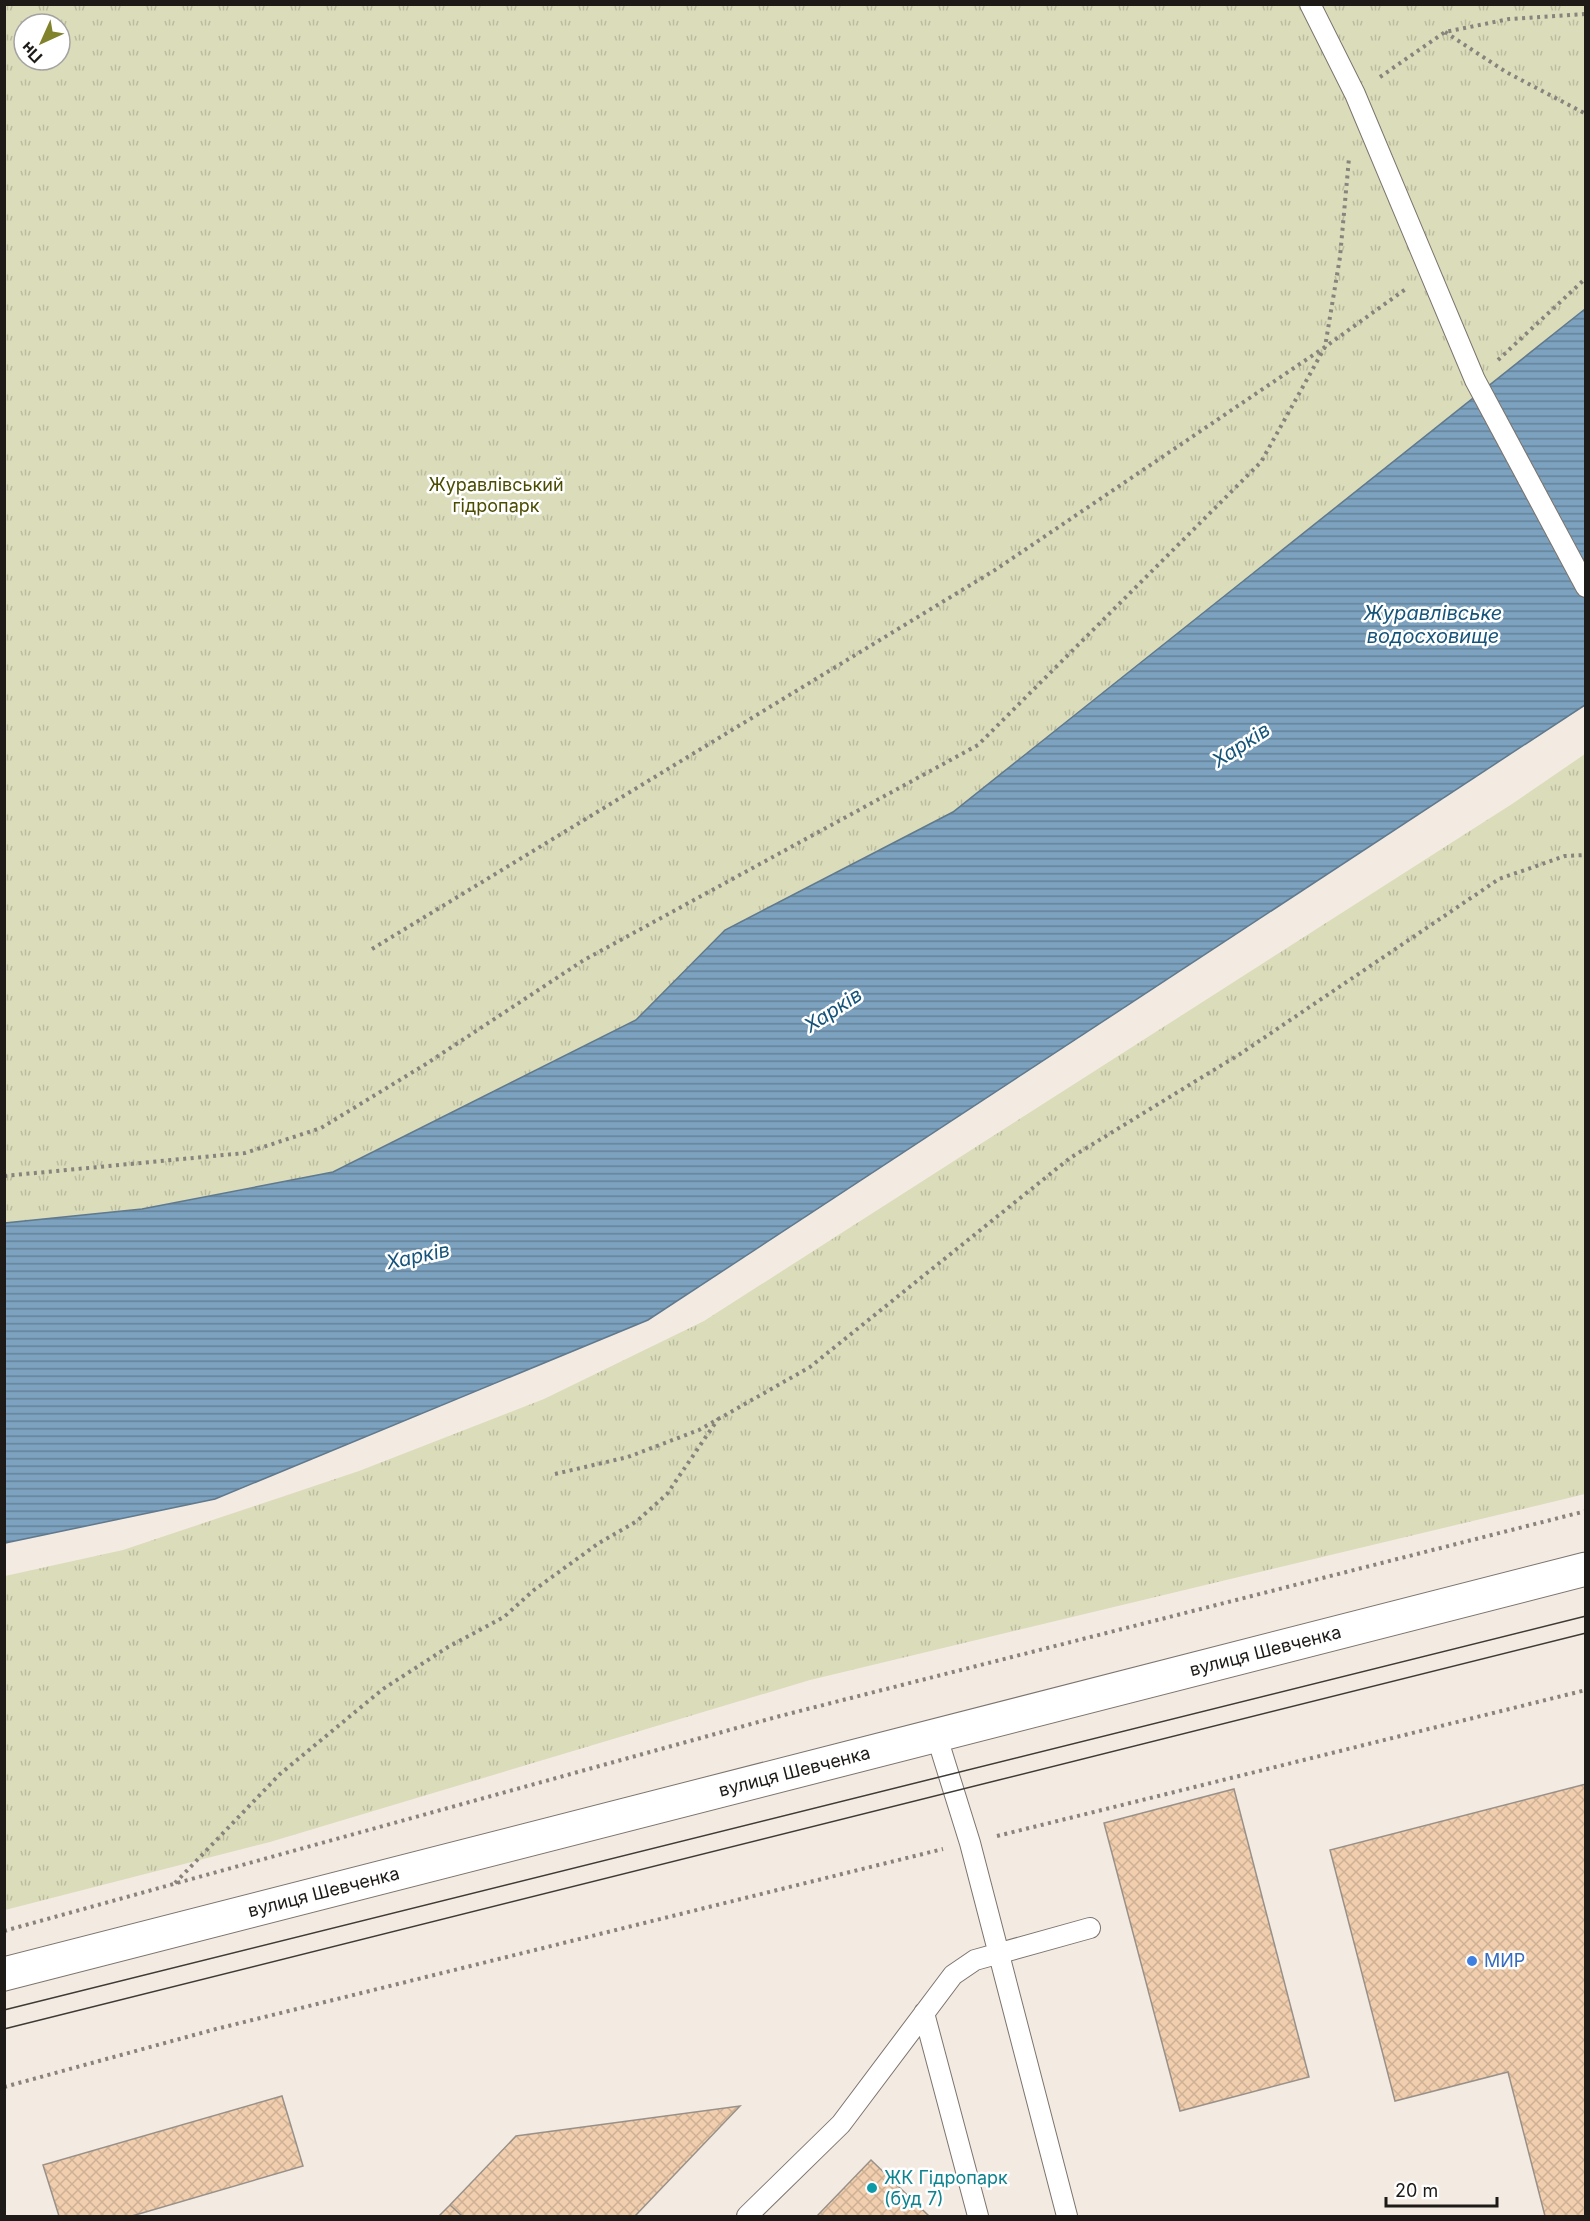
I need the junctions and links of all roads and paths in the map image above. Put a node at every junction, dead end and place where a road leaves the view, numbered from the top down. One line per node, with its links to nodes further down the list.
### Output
1 (1310, 4): 4 (lane)
2 (1586, 15): 3 (path)
3 (1445, 32): 4 (path); 5 (path)
4 (1355, 94): 7 (lane)
5 (1586, 114)
6 (1350, 152): 9 (path)
7 (1429, 272): 9 (path); 10 (lane)
8 (1586, 278): 10 (path)
9 (1325, 347): 13 (path); 14 (path)
10 (1475, 380): 11 (lane)
11 (1586, 587)
12 (1586, 855): 15 (path)
13 (372, 949)
14 (4, 1176)
15 (719, 1418): 16 (path); 22 (path)
16 (555, 1474)
17 (1586, 1511): 22 (path)
18 (1586, 1569): 20 (main road, вулиця Шевченка)
19 (1586, 1690): 21 (path)
20 (936, 1734): 21 (lane); 26 (main road, вулиця Шевченка)
21 (970, 1843): 25 (lane); 28 (path)
22 (175, 1884): 24 (path)
23 (1090, 1928): 25 (lane)
24 (4, 1931)
25 (998, 1954): 27 (lane); 31 (lane)
26 (4, 1974)
27 (924, 2013): 29 (lane); 30 (lane)
28 (4, 2087)
29 (747, 2217)
30 (978, 2217)
31 (1066, 2217)

